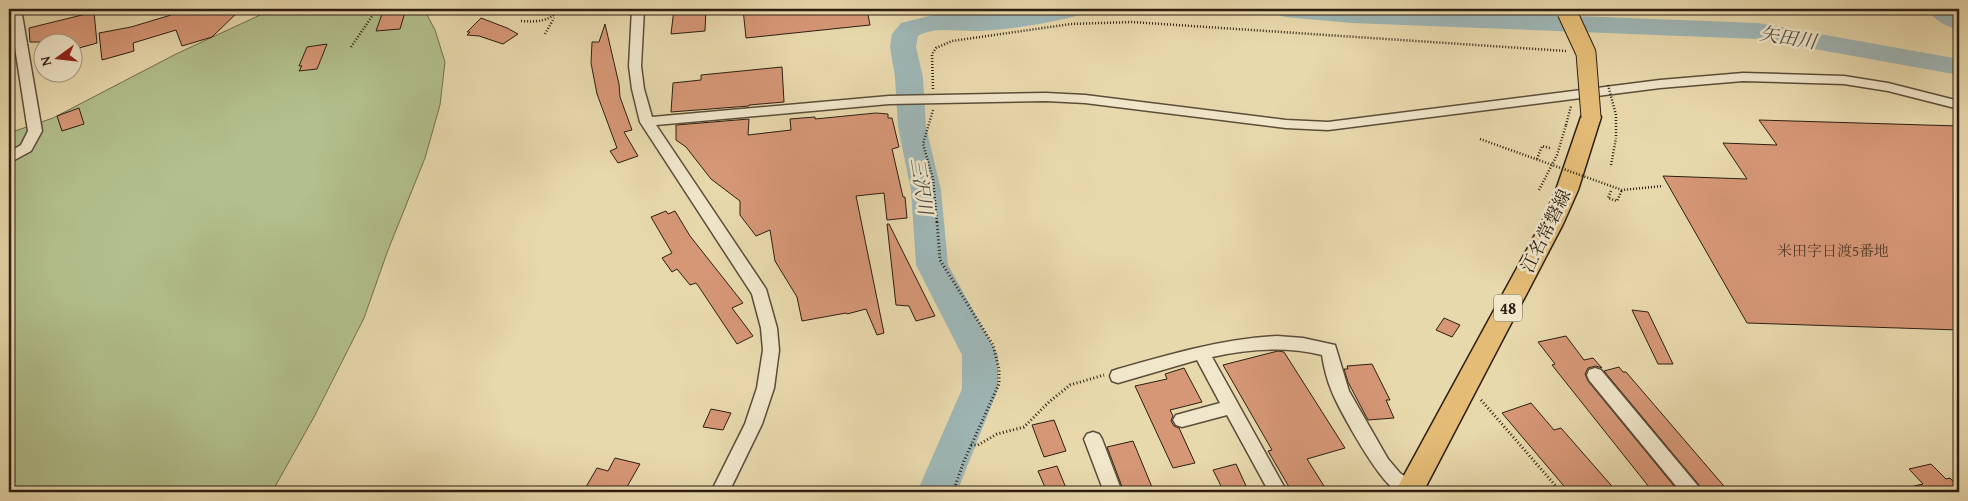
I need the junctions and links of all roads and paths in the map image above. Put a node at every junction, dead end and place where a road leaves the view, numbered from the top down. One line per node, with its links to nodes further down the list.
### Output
1 (17, 9): 6 (main road); 19 (street)
2 (377, 9): 10 (path)
3 (560, 9): 7 (path)
4 (638, 9): 15 (street)
5 (1566, 10): 11 (main road, 江名常磐線 / 48, bridge)
6 (9, 11)
7 (555, 16): 8 (path); 9 (path)
8 (521, 21)
9 (545, 34)
10 (351, 47)
11 (1586, 53): 13 (path); 34 (main road, 江名常磐線 / 48, bridge)
12 (1606, 79): 21 (path, bridge)
13 (934, 100): 14 (street); 15 (street); 33 (path)
14 (1959, 105)
15 (647, 122): 35 (street)
16 (1566, 125): 23 (path)
17 (1480, 139): 20 (path, bridge)
18 (1550, 148): 20 (path)
19 (9, 158)
20 (1537, 160): 24 (path, bridge)
21 (1611, 165)
22 (1663, 186): 24 (path, bridge)
23 (1539, 190)
24 (1622, 190): 25 (path)
25 (1611, 191)
26 (1201, 353): 28 (street); 30 (street); 34 (street)
27 (1595, 375): 40 (street)
28 (1118, 376): 33 (path)
29 (1480, 399): 39 (path)
30 (1231, 406): 31 (street); 38 (street)
31 (1182, 420)
32 (1093, 439): 37 (street)
33 (971, 445): 36 (path)
34 (1409, 491)
35 (720, 492)
36 (953, 492)
37 (1113, 492)
38 (1278, 492)
39 (1561, 492)
40 (1692, 492)

